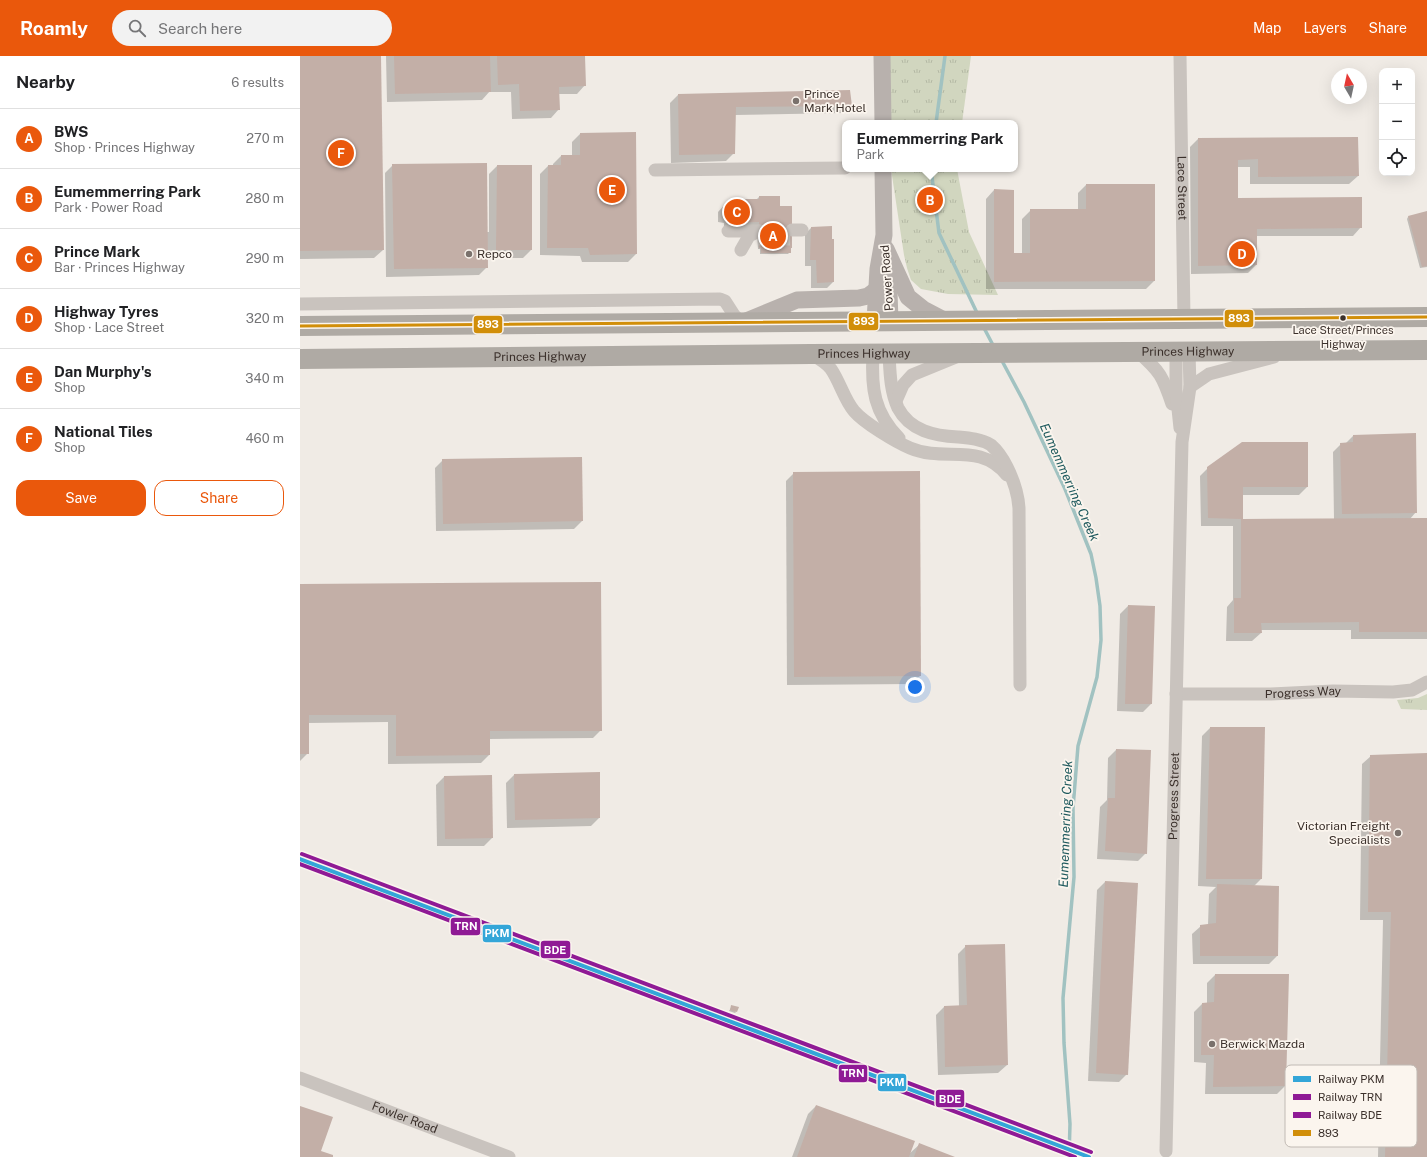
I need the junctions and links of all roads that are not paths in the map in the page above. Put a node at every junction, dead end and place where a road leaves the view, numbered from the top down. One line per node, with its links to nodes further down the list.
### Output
1 (882, 56): 3 (main road)
2 (1180, 56): 14 (street, Lace Street)
3 (883, 120)
4 (842, 168): 5 (street)
5 (655, 170)
6 (883, 172): 8 (main road, Power Road)
7 (728, 230): 9 (street)
8 (885, 242): 10 (main road, Power Road); 15 (main road); 16 (main road, Power Road)
9 (741, 250)
10 (876, 290): 16 (main road, Power Road); 17 (main road)
11 (300, 304): 12 (street)
12 (336, 304): 17 (street); 19 (street)
13 (1427, 317): 14 (highway)
14 (1184, 319): 15 (highway); 23 (highway)
15 (951, 320): 16 (highway)
16 (883, 321): 17 (highway); 26 (highway)
17 (742, 322): 19 (highway)
18 (300, 326): 19 (highway)
19 (338, 326): 28 (highway)
20 (1427, 350): 21 (highway, Princes Highway)
21 (1295, 351): 23 (highway, Princes Highway); 29 (street)
22 (1138, 352): 23 (highway, Princes Highway); 24 (highway, Princes Highway); 31 (street)
23 (1183, 352): 29 (street, Progress Street); 31 (street, Progress Street)
24 (969, 353): 26 (highway, Princes Highway); 30 (street)
25 (811, 354): 26 (highway, Princes Highway); 28 (highway, Princes Highway); 33 (street)
26 (881, 354): 30 (street); 33 (street)
27 (300, 359): 28 (highway, Princes Highway)
28 (339, 359)
29 (1190, 387): 32 (street, Progress Street)
30 (896, 401): 34 (street)
31 (1178, 420): 32 (street, Progress Street)
32 (1182, 442): 37 (street, Progress Street)
33 (909, 448): 34 (street)
34 (1019, 508): 36 (street)
35 (1427, 682): 37 (street, Progress Way)
36 (1020, 685)
37 (1176, 694): 39 (street, Progress Street)
38 (300, 1078): 40 (street, Fowler Road)
39 (1166, 1151)
40 (509, 1157)

